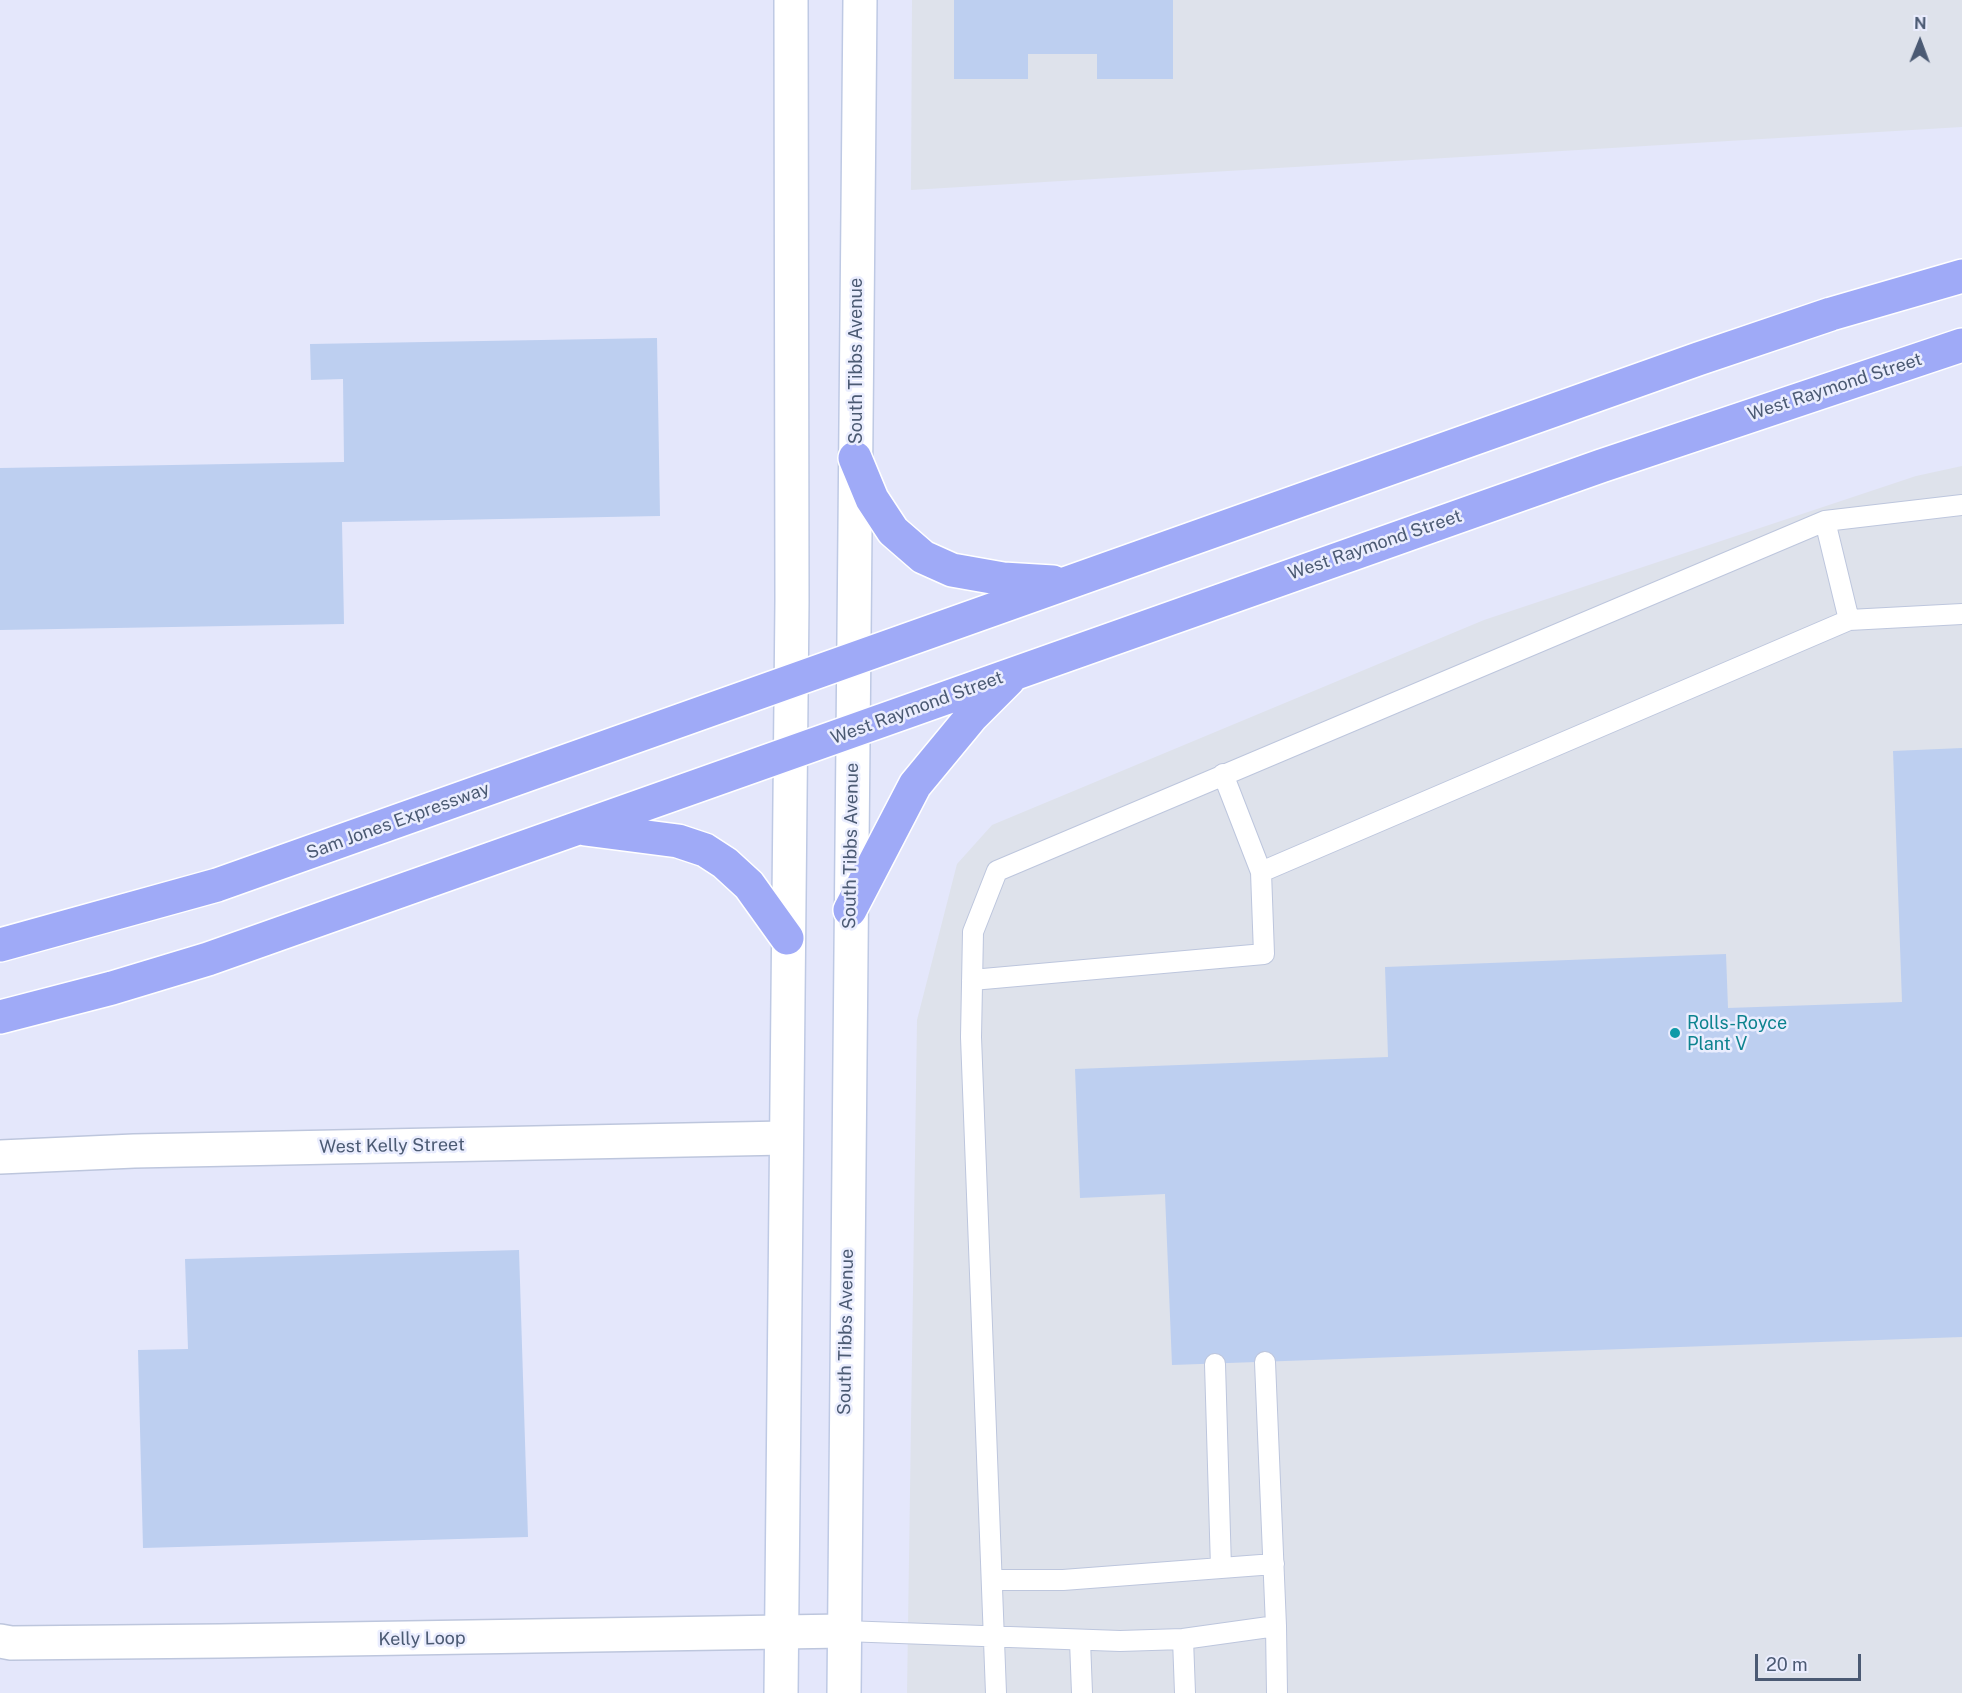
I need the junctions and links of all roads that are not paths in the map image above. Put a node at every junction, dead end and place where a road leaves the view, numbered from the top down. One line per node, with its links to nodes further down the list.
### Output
1 (791, 0): 13 (main road)
2 (860, 0): 5 (main road, South Tibbs Avenue)
3 (1962, 276): 8 (main road)
4 (1962, 345): 12 (main road, West Raymond Street)
5 (855, 458): 8 (main road); 11 (main road, South Tibbs Avenue)
6 (1962, 505): 7 (lane)
7 (1825, 521): 10 (lane); 16 (lane)
8 (1070, 583): 11 (main road)
9 (1962, 614): 10 (lane)
10 (1850, 620): 18 (lane)
11 (853, 659): 13 (main road); 14 (main road, South Tibbs Avenue)
12 (1015, 673): 14 (main road, West Raymond Street); 19 (main road)
13 (790, 680): 15 (main road); 21 (main road, Sam Jones Expressway)
14 (852, 732): 15 (main road, West Raymond Street); 19 (main road, South Tibbs Avenue)
15 (791, 752): 17 (main road); 20 (main road)
16 (1223, 774): 18 (lane); 22 (lane)
17 (577, 828): 20 (main road); 23 (main road)
18 (1261, 872): 22 (lane)
19 (850, 910): 32 (main road, South Tibbs Avenue)
20 (787, 938): 24 (main road)
21 (0, 945)
22 (972, 980): 30 (lane)
23 (0, 1017)
24 (785, 1138): 25 (main road, West Kelly Street); 33 (main road)
25 (0, 1157)
26 (1265, 1362): 28 (lane)
27 (1215, 1364): 29 (lane)
28 (1274, 1564): 29 (lane); 31 (lane)
29 (1221, 1568): 30 (lane)
30 (993, 1580): 34 (lane)
31 (1276, 1626): 35 (lane); 43 (lane)
32 (844, 1630): 33 (main road, Kelly Loop); 34 (lane); 39 (main road, South Tibbs Avenue)
33 (782, 1632): 36 (main road, Kelly Loop); 38 (main road)
34 (996, 1635): 37 (lane); 40 (lane)
35 (1183, 1639): 37 (lane); 42 (lane)
36 (0, 1641)
37 (1080, 1641): 41 (lane)
38 (781, 1693)
39 (843, 1693)
40 (996, 1693)
41 (1082, 1693)
42 (1185, 1693)
43 (1277, 1693)

